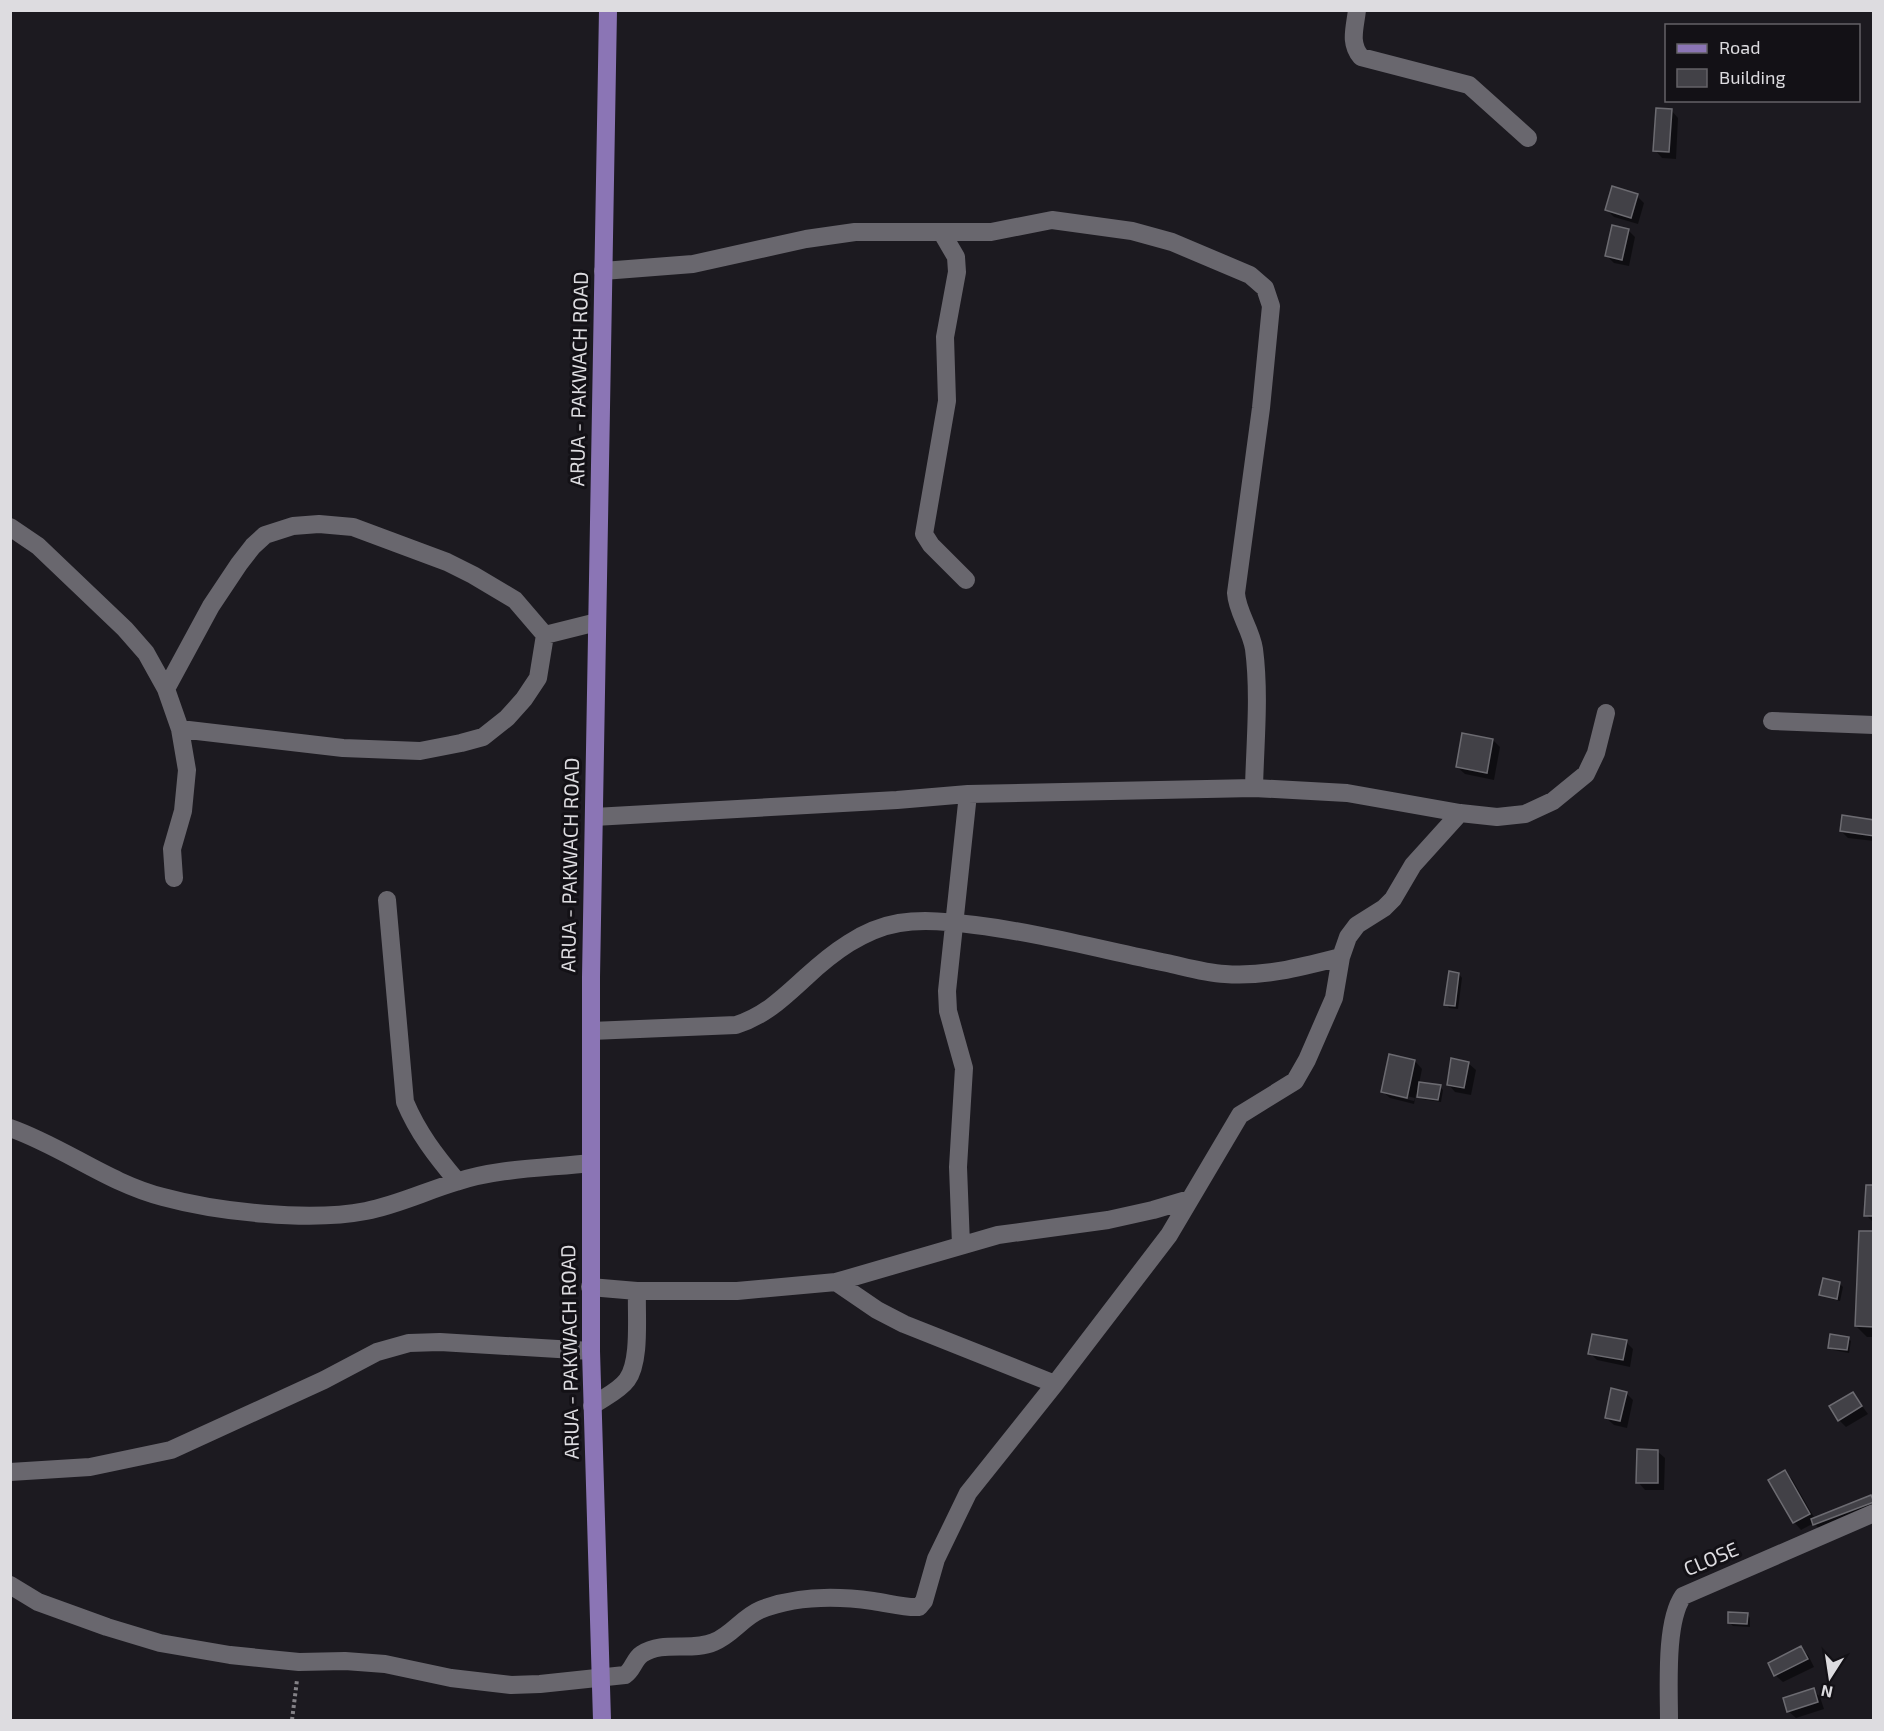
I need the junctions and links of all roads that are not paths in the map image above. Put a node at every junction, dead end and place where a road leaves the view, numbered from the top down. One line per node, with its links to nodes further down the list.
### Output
1 (608, 10): 5 (main road, ARUA - PAKWACH ROAD)
2 (1357, 10): 3 (street)
3 (1528, 138)
4 (942, 233): 5 (street); 7 (street); 15 (street)
5 (603, 272): 8 (main road, ARUA - PAKWACH ROAD)
6 (10, 527): 10 (street)
7 (966, 580)
8 (597, 622): 9 (street); 18 (main road, ARUA - PAKWACH ROAD)
9 (545, 635): 10 (street); 14 (street)
10 (166, 689): 14 (street)
11 (1606, 713): 17 (street)
12 (1772, 721): 13 (street)
13 (1874, 725)
14 (180, 729): 19 (street)
15 (1254, 788): 16 (street); 17 (street)
16 (968, 794): 18 (street); 21 (street)
17 (1460, 813): 22 (street)
18 (594, 817): 23 (main road, ARUA - PAKWACH ROAD)
19 (174, 878)
20 (387, 900): 26 (street)
21 (955, 922): 22 (street); 23 (street); 28 (street)
22 (1341, 957): 27 (street)
23 (591, 1031): 25 (main road, ARUA - PAKWACH ROAD)
24 (10, 1128): 26 (street)
25 (591, 1163): 26 (street); 30 (main road, ARUA - PAKWACH ROAD)
26 (457, 1181)
27 (1190, 1199): 28 (street); 33 (street)
28 (961, 1245): 29 (street)
29 (836, 1282): 31 (street); 33 (street)
30 (590, 1287): 31 (street); 32 (main road, ARUA - PAKWACH ROAD)
31 (637, 1292): 34 (street)
32 (591, 1351): 34 (main road, ARUA - PAKWACH ROAD); 35 (street)
33 (1055, 1384): 38 (street)
34 (592, 1406): 38 (main road, ARUA - PAKWACH ROAD)
35 (10, 1472)
36 (1874, 1513): 40 (street, CLOSE)
37 (10, 1585): 38 (street)
38 (601, 1678): 39 (main road, ARUA - PAKWACH ROAD)
39 (602, 1720)
40 (1669, 1720)

